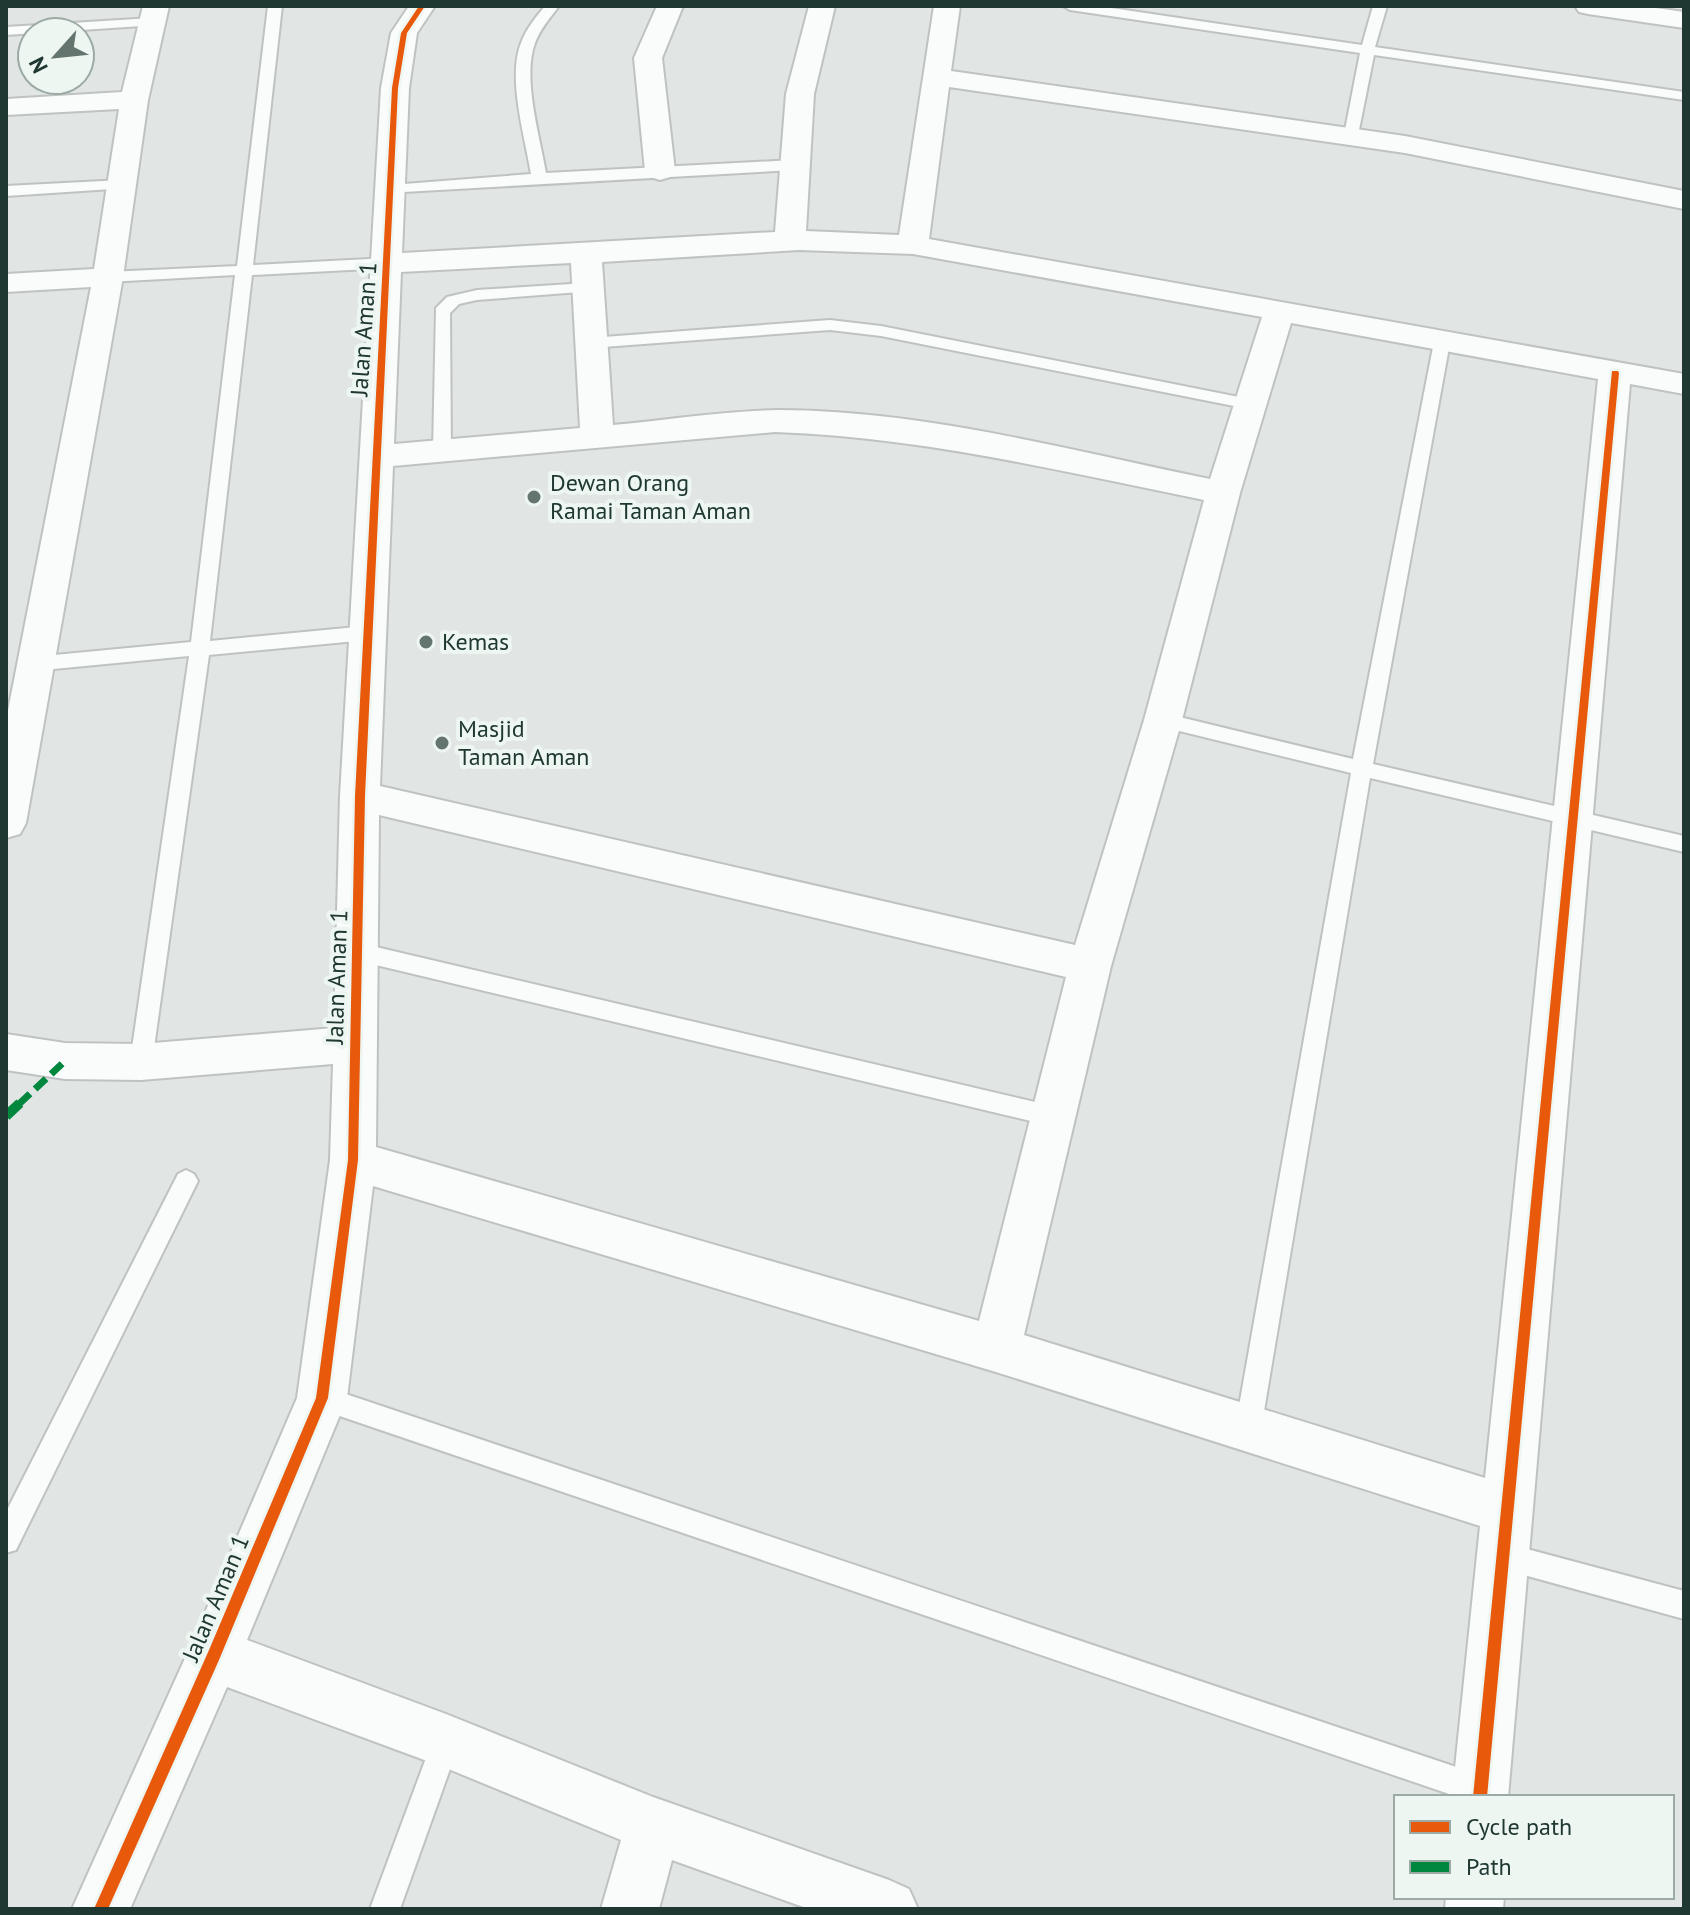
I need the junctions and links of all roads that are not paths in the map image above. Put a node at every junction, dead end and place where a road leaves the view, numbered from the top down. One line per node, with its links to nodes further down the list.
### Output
1 (275, 6): 30 (lane)
2 (422, 6): 23 (street, Jalan Aman 1)
3 (552, 6): 21 (lane)
4 (670, 6): 20 (street)
5 (822, 6): 19 (street)
6 (947, 6): 14 (street)
7 (1070, 6): 13 (lane)
8 (1380, 6): 13 (lane)
9 (1588, 6): 11 (street)
10 (154, 14): 12 (lane); 16 (street)
11 (1684, 20)
12 (6, 31)
13 (1368, 48): 15 (lane); 18 (lane)
14 (936, 77): 18 (street); 27 (street)
15 (1684, 96)
16 (134, 100): 17 (street); 22 (street)
17 (6, 107)
18 (1351, 135): 25 (street)
19 (794, 165): 20 (lane); 26 (street)
20 (660, 171): 21 (lane)
21 (539, 178): 23 (lane)
22 (122, 185): 24 (lane); 31 (street)
23 (391, 190): 29 (street, Jalan Aman 1)
24 (6, 191)
25 (1684, 200)
26 (790, 239): 27 (street); 28 (street)
27 (913, 245): 34 (street)
28 (586, 254): 29 (street); 33 (street)
29 (388, 263): 30 (lane); 42 (street, Jalan Aman 1)
30 (245, 272): 31 (lane); 45 (lane)
31 (108, 277): 32 (street); 46 (street)
32 (6, 283)
33 (587, 288): 36 (street); 41 (lane)
34 (1279, 312): 35 (street); 39 (street)
35 (1442, 342): 37 (street); 48 (lane)
36 (590, 343): 39 (lane); 40 (street)
37 (1615, 373): 38 (street); 50 (street)
38 (1684, 384)
39 (1249, 404): 43 (street)
40 (597, 435): 41 (street); 43 (street)
41 (442, 451): 42 (street)
42 (376, 457): 44 (street, Jalan Aman 1)
43 (1223, 493): 47 (street)
44 (367, 633): 45 (lane); 49 (street, Jalan Aman 1)
45 (200, 647): 46 (lane); 57 (lane)
46 (33, 664): 51 (street)
47 (1163, 720): 48 (lane); 54 (street)
48 (1362, 767): 50 (lane); 63 (lane)
49 (360, 796): 53 (street, Jalan Aman 1); 54 (street)
50 (1572, 820): 52 (lane); 64 (street)
51 (6, 823)
52 (1684, 844)
53 (359, 952): 55 (street, Jalan Aman 1); 58 (lane)
54 (1090, 966): 58 (street)
55 (354, 1044): 57 (street); 59 (street, Jalan Aman 1)
56 (6, 1052): 57 (street)
57 (141, 1062)
58 (1052, 1116): 61 (street)
59 (353, 1160): 61 (street); 62 (street, Jalan Aman 1)
60 (186, 1181): 65 (lane)
61 (996, 1349): 63 (street)
62 (322, 1398): 68 (street, Jalan Aman 1); 70 (lane)
63 (1248, 1429): 64 (street)
64 (1505, 1509): 66 (street)
65 (6, 1540)
66 (1501, 1556): 67 (lane); 70 (street)
67 (1684, 1605)
68 (214, 1655): 69 (street); 73 (street, Jalan Aman 1)
69 (446, 1741): 71 (street); 74 (lane)
70 (1481, 1794)
71 (653, 1825): 72 (street); 75 (street)
72 (886, 1908)
73 (101, 1909)
74 (385, 1909)
75 (630, 1909)

